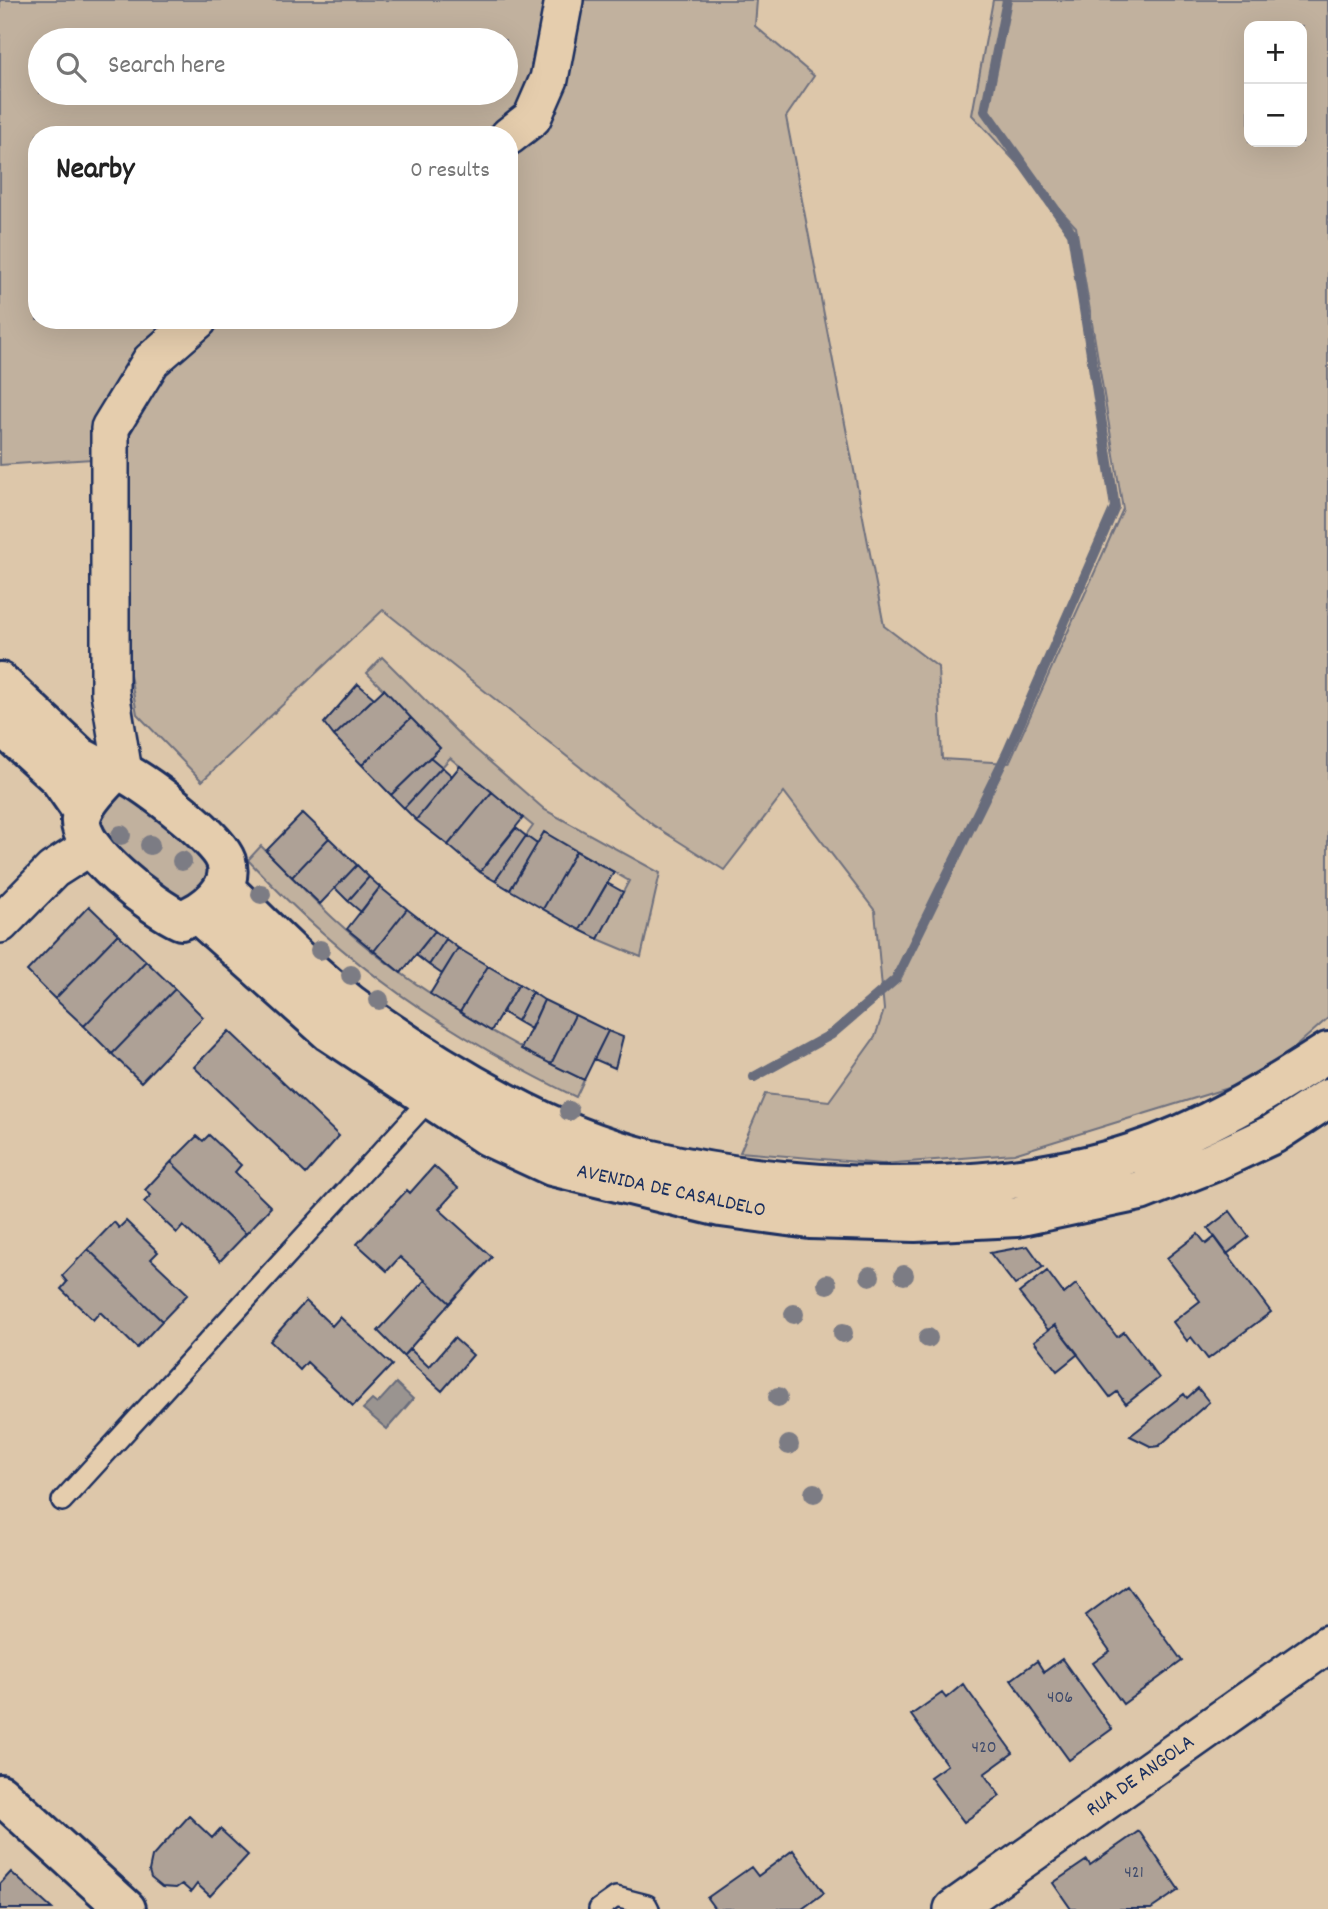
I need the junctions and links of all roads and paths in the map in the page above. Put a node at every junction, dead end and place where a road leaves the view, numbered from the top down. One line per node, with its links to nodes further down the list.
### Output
1 (564, 0): 2 (street)
2 (518, 129)
3 (187, 329): 6 (street)
4 (0, 682): 6 (street)
5 (0, 724): 7 (street)
6 (118, 773): 7 (street); 8 (street)
7 (86, 829): 8 (street); 9 (street)
8 (211, 901): 10 (street, AVENIDA DE CASALDELO); 12 (street, AVENIDA DE CASALDELO)
9 (0, 924)
10 (1328, 1052)
11 (1328, 1098): 12 (street, AVENIDA DE CASALDELO)
12 (429, 1100): 13 (lane)
13 (62, 1501)
14 (1328, 1644): 21 (street, RUA DE ANGOLA)
15 (0, 1794): 18 (street)
16 (0, 1826): 17 (street)
17 (91, 1909)
18 (127, 1909)
19 (599, 1909): 20 (lane)
20 (649, 1909)
21 (953, 1909)

